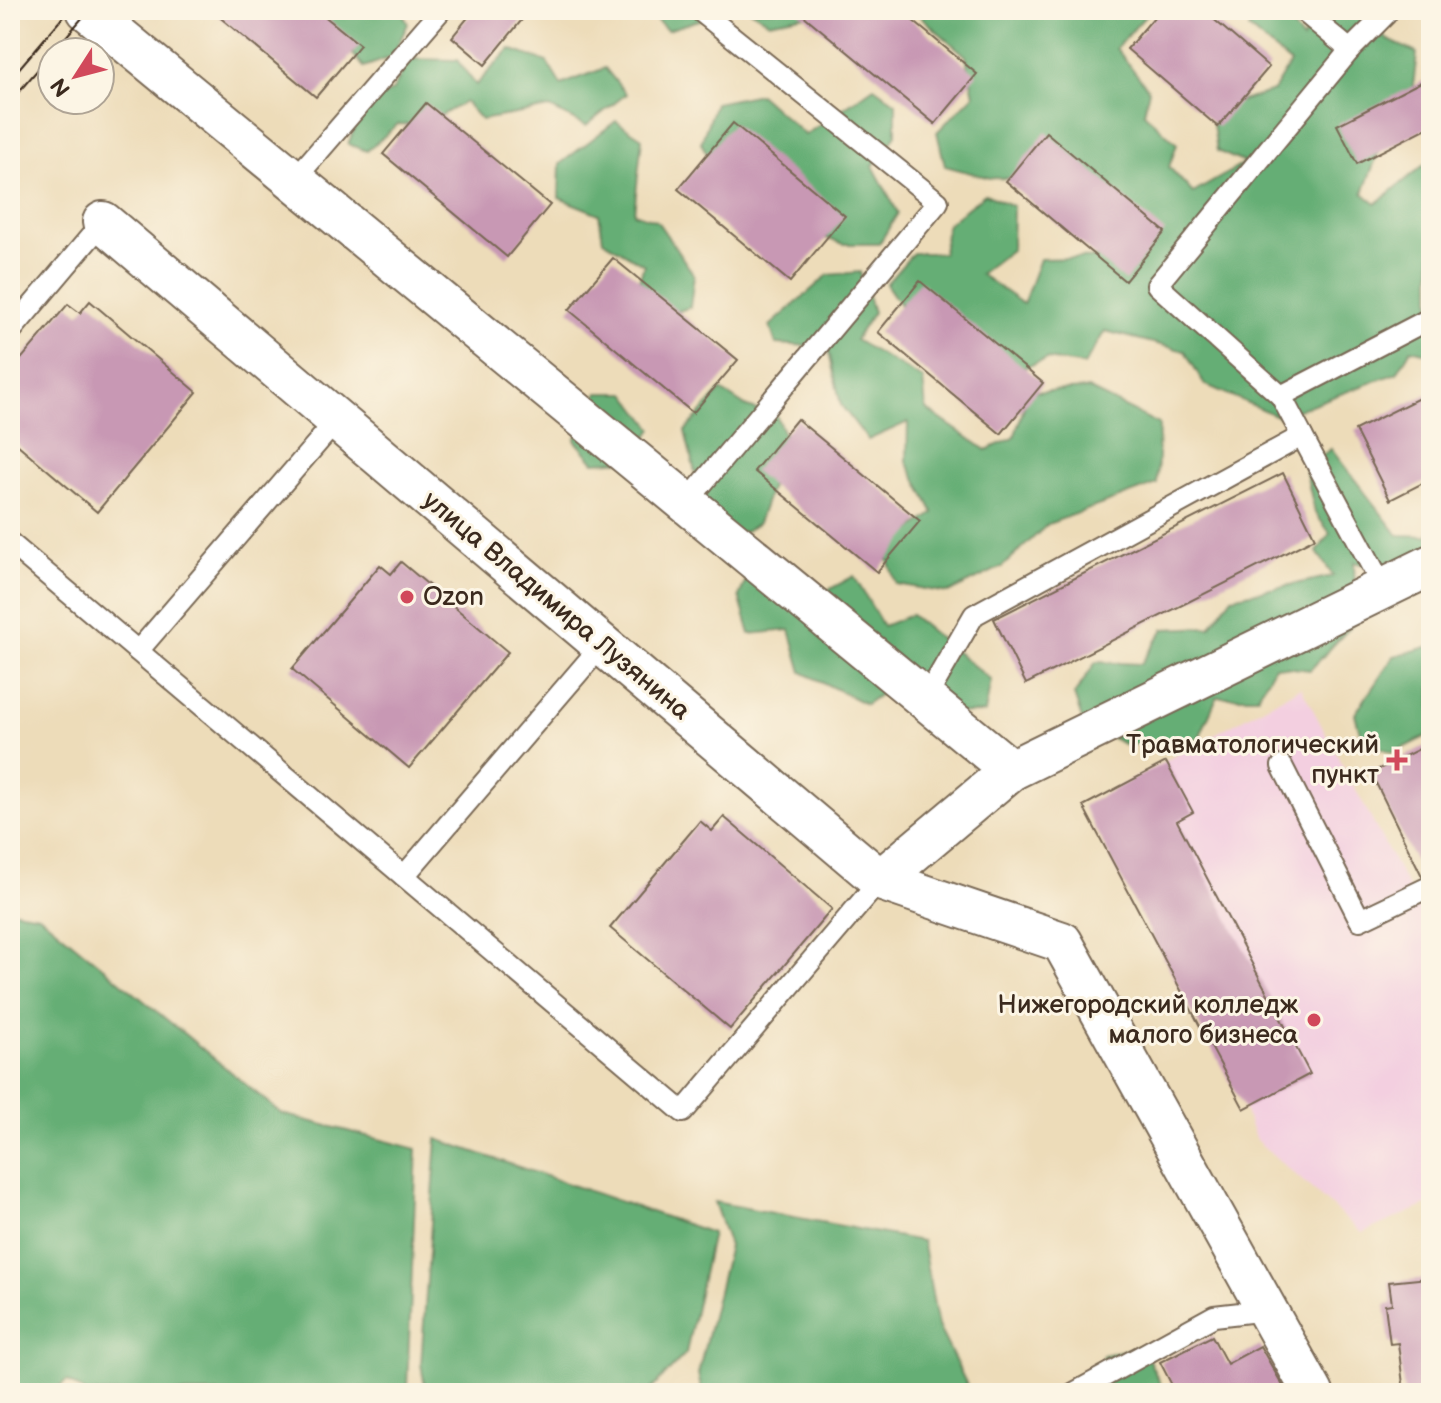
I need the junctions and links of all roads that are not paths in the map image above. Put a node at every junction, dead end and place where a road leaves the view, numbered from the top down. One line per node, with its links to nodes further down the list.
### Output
1 (88, 10): 7 (street)
2 (441, 10): 7 (lane)
3 (699, 10): 14 (lane)
4 (1302, 10): 6 (lane)
5 (1383, 10): 6 (lane)
6 (1350, 50): 11 (lane)
7 (294, 180): 14 (street)
8 (103, 222): 10 (lane); 12 (street, улица Владимира Лузянина)
9 (1431, 318): 11 (lane)
10 (10, 332)
11 (1281, 396): 13 (lane)
12 (337, 420): 18 (street, улица Владимира Лузянина); 19 (lane)
13 (1302, 436): 17 (lane); 20 (lane)
14 (686, 503): 20 (street)
15 (10, 543): 19 (lane)
16 (1431, 565): 17 (street)
17 (1384, 589): 22 (street)
18 (602, 645): 23 (lane); 24 (street, улица Владимира Лузянина)
19 (138, 651): 23 (lane)
20 (925, 700): 22 (street)
21 (1282, 766): 25 (lane)
22 (1011, 770): 24 (street)
23 (404, 876): 24 (lane)
24 (880, 880): 26 (street)
25 (1431, 886)
26 (1267, 1310): 27 (lane); 28 (street)
27 (1075, 1393)
28 (1313, 1393)

